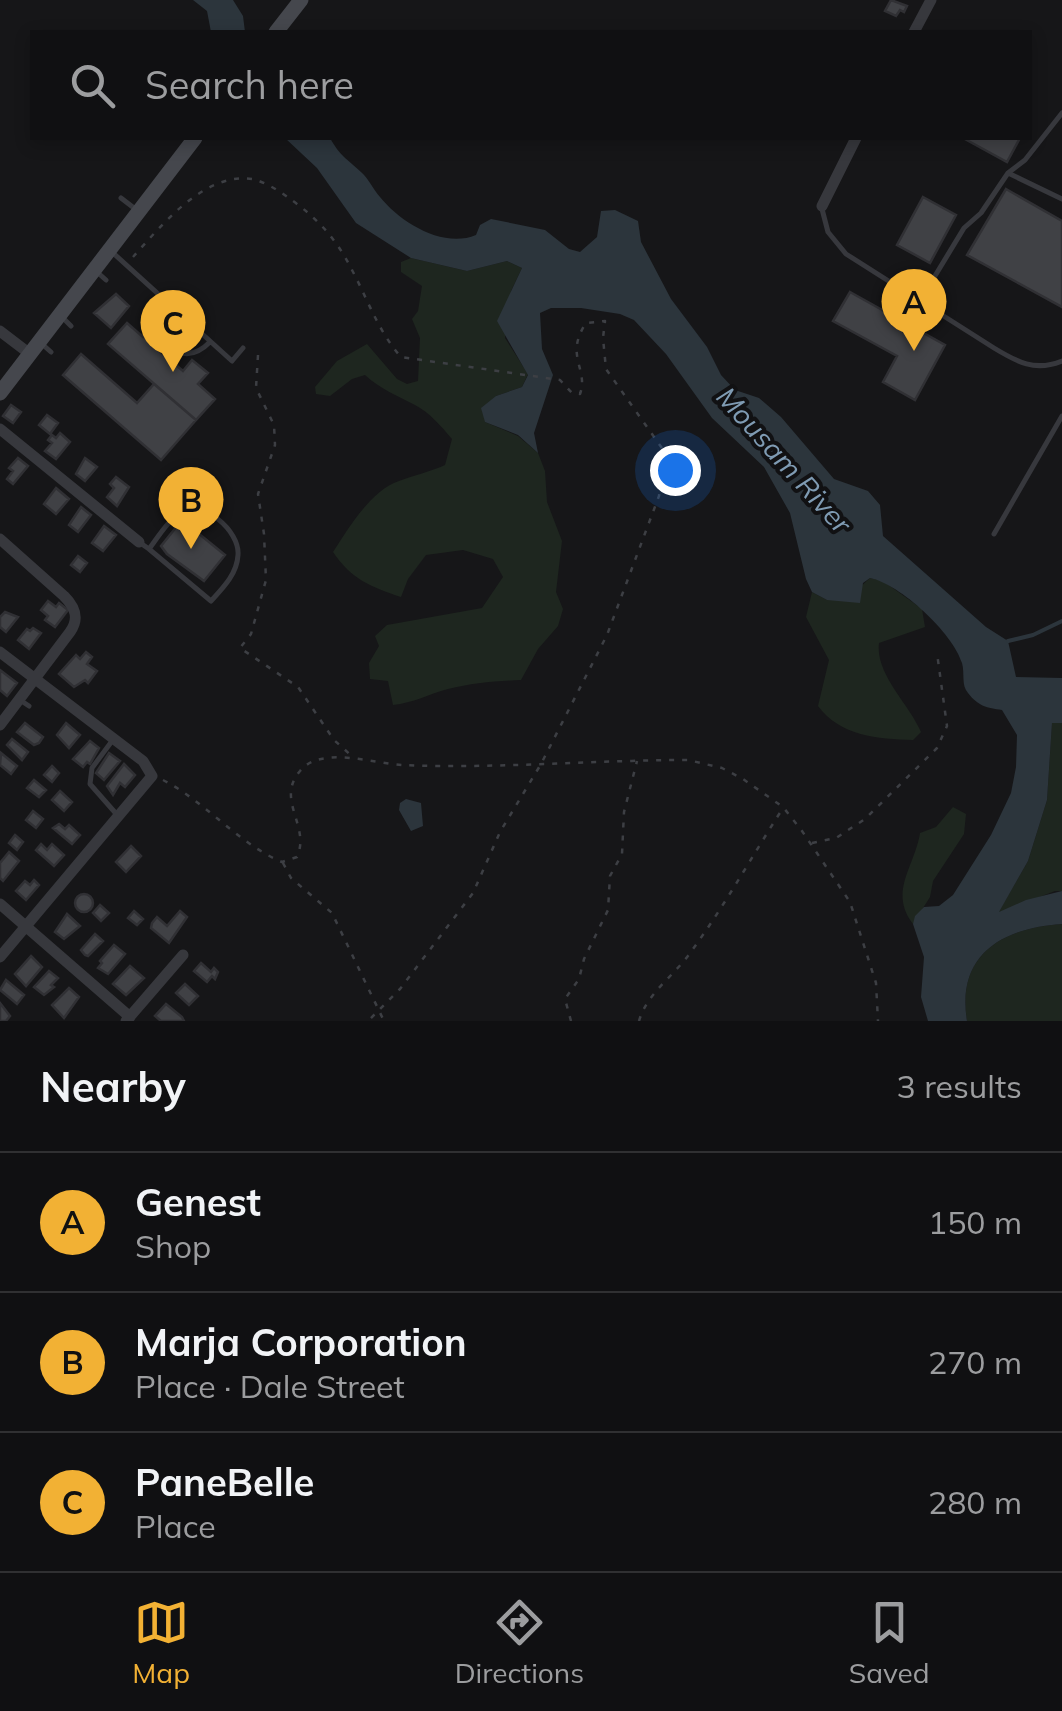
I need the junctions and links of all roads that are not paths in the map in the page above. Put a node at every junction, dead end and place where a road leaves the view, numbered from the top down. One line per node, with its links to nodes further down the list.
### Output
1 (301, 0): 3 (street)
2 (931, 0): 4 (street)
3 (278, 30)
4 (915, 30)
5 (1062, 113): 8 (lane)
6 (194, 140): 12 (street)
7 (855, 140): 11 (street)
8 (1008, 173): 10 (lane); 14 (lane)
9 (121, 198): 12 (lane)
10 (1062, 200)
11 (822, 206): 14 (lane)
12 (139, 212): 13 (street)
13 (109, 250): 15 (lane); 19 (street)
14 (921, 299): 20 (lane)
15 (182, 312): 17 (lane); 17 (lane)
16 (0, 331): 19 (street)
17 (210, 341): 18 (lane)
18 (243, 348)
19 (40, 349): 21 (street)
20 (1062, 361)
21 (0, 393)
22 (1062, 416): 24 (lane)
23 (0, 429): 26 (street)
24 (994, 534)
25 (0, 540): 28 (street)
26 (144, 546): 26 (lane)
27 (0, 652): 28 (street)
28 (36, 679): 29 (street); 30 (street)
29 (0, 726)
30 (114, 739): 31 (lane); 31 (street)
31 (119, 817): 33 (street)
32 (0, 904): 33 (street)
33 (26, 927): 35 (street); 36 (street)
34 (183, 954): 36 (street)
35 (0, 957)
36 (128, 1019)

